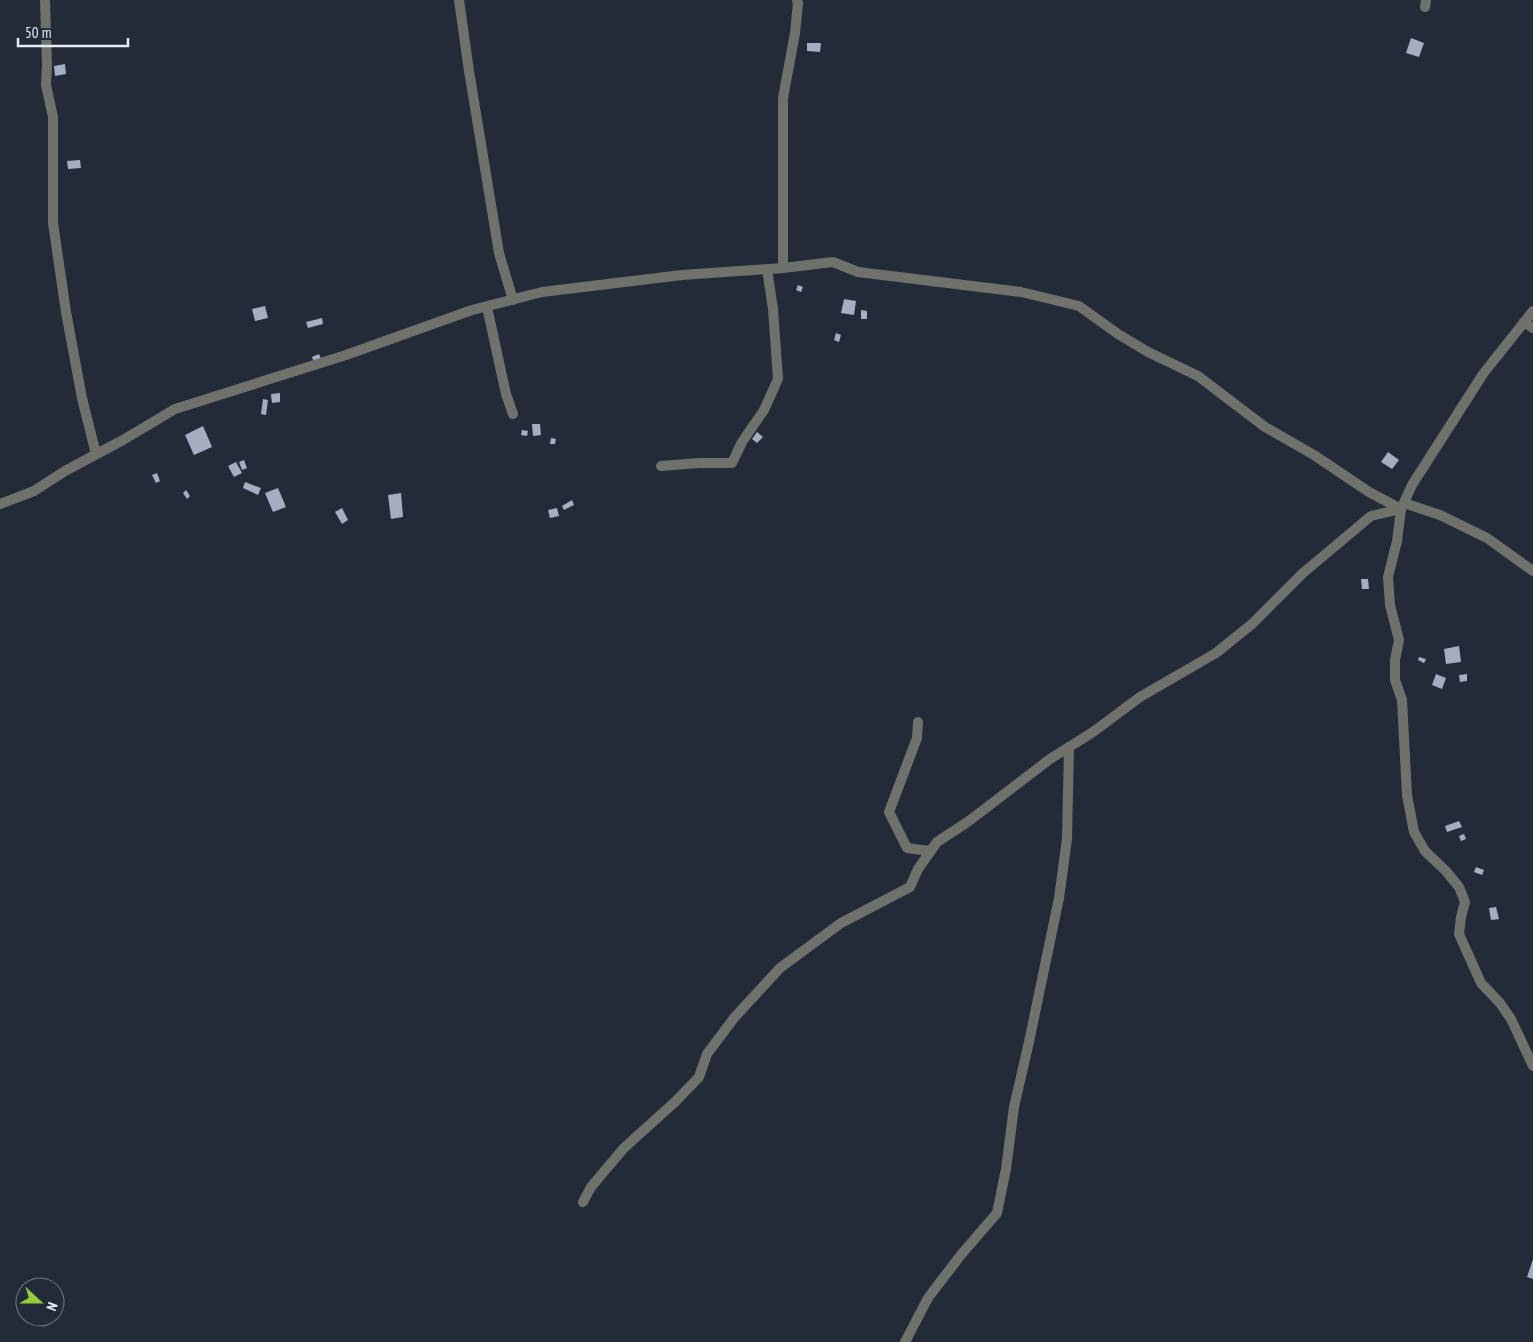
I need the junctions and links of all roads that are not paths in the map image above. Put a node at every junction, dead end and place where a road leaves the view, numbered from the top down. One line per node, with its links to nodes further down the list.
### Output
1 (44, 0): 11 (street)
2 (459, 0): 6 (street)
3 (797, 0): 4 (street)
4 (783, 268): 5 (street); 14 (street)
5 (767, 269): 6 (street); 12 (street)
6 (513, 300): 7 (street)
7 (487, 306): 10 (street); 11 (street)
8 (1533, 311): 9 (street)
9 (1528, 325): 14 (street)
10 (513, 414)
11 (96, 454): 13 (street)
12 (661, 466)
13 (0, 504)
14 (1403, 506): 15 (street); 17 (street); 19 (street)
15 (1533, 571)
16 (918, 722): 18 (street)
17 (1069, 747): 18 (street); 21 (street)
18 (930, 851): 20 (street)
19 (1533, 1066)
20 (582, 1202)
21 (905, 1342)

